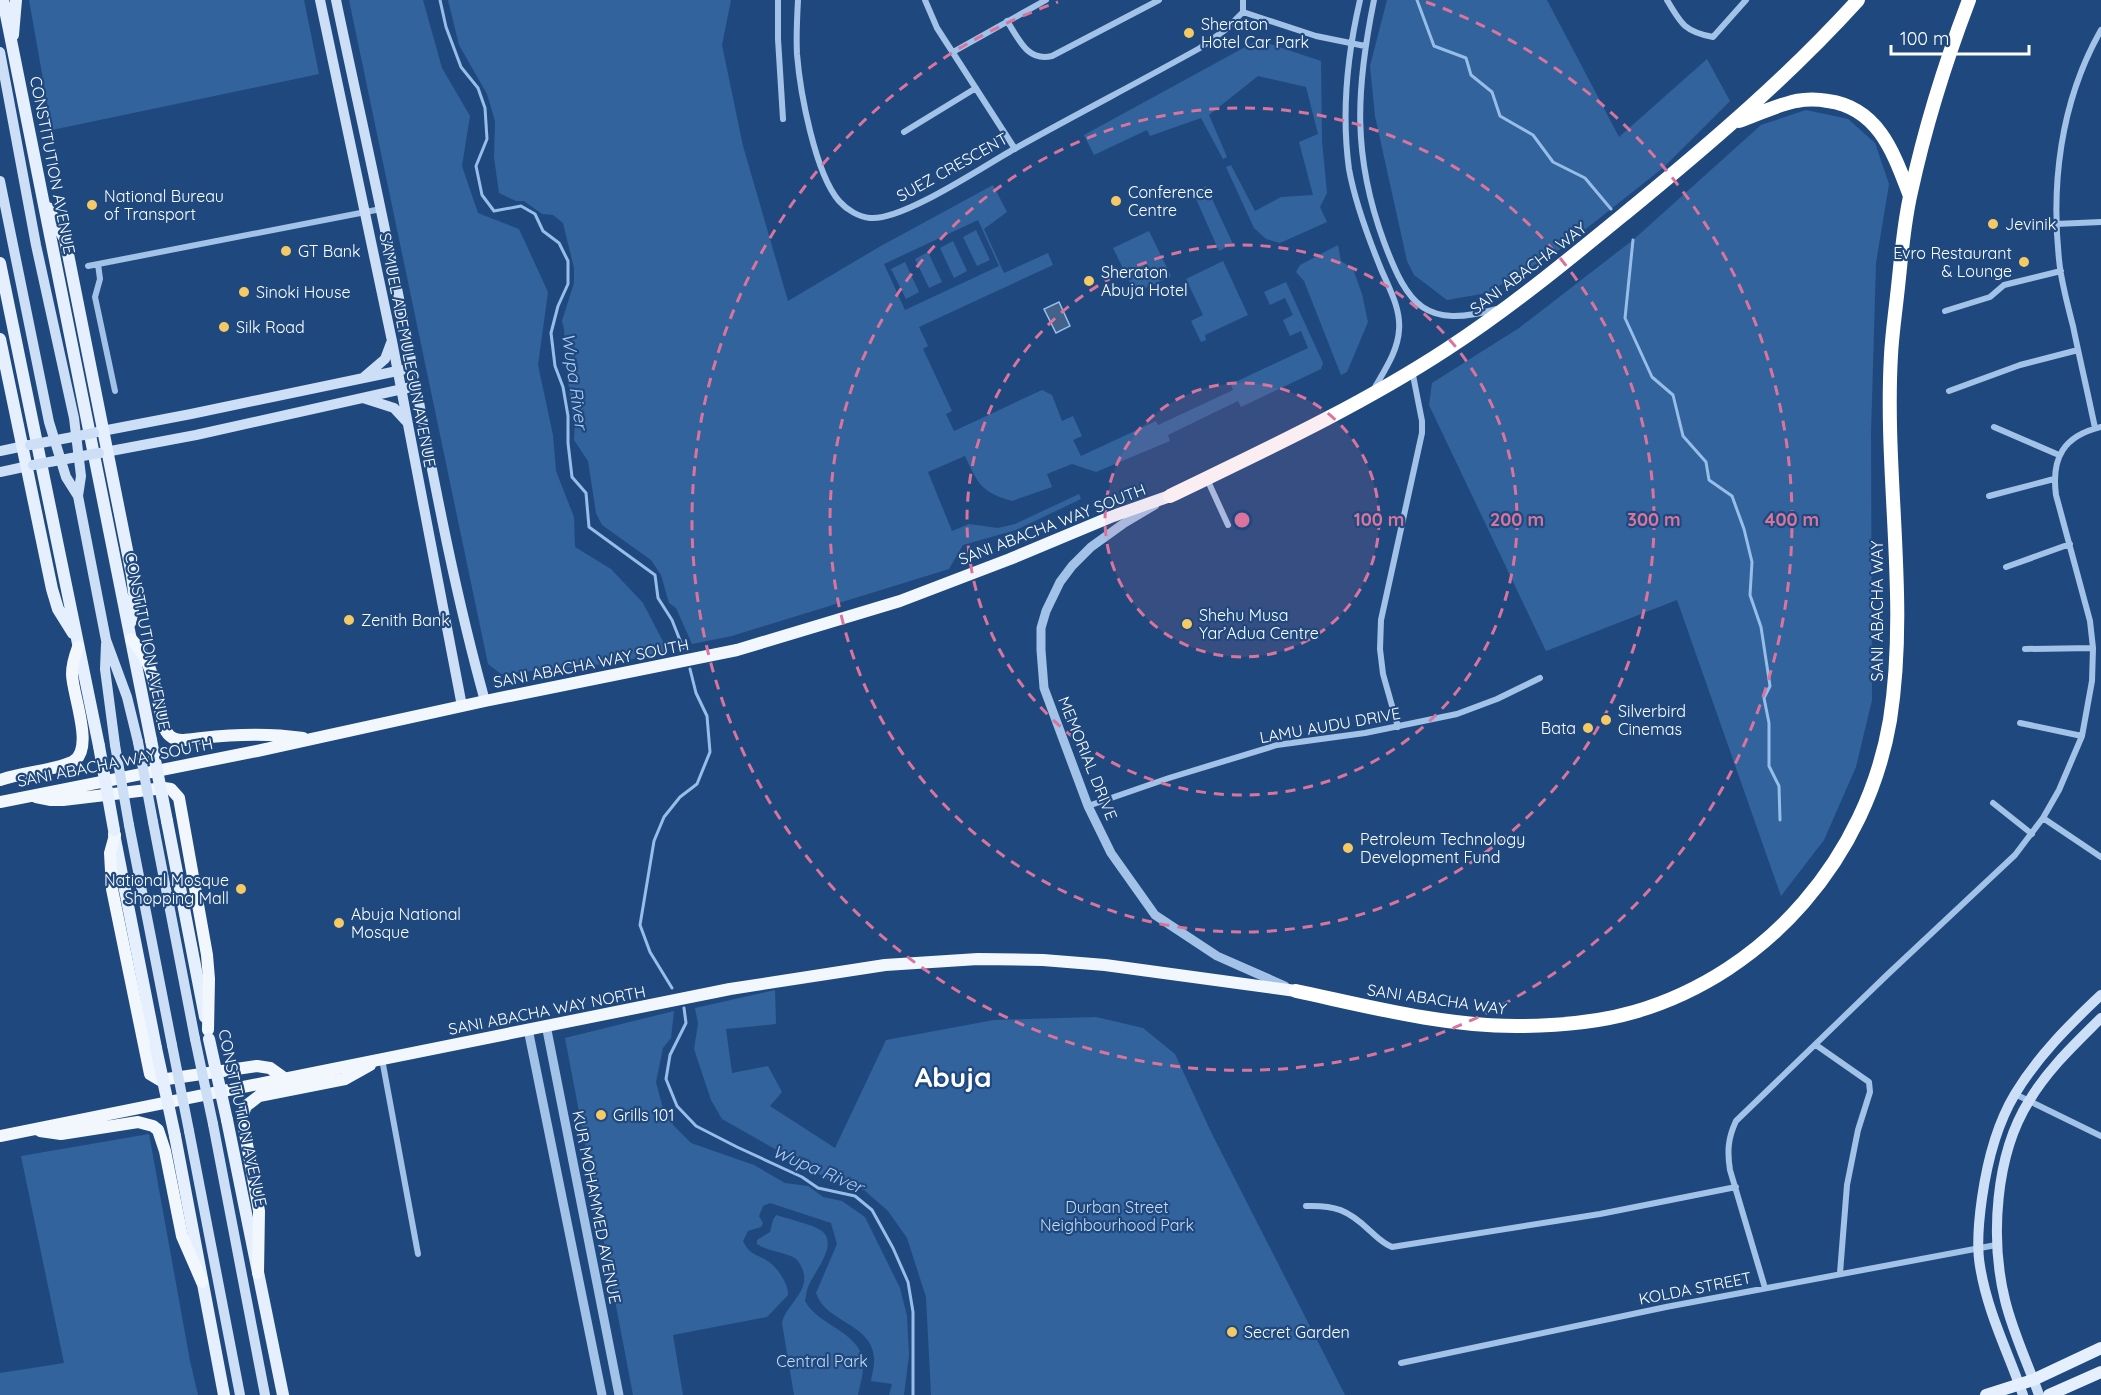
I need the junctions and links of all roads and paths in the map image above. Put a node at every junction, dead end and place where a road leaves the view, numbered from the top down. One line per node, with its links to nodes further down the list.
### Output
1 (3, 0): 20 (main road, CONSTITUTION AVENUE)
2 (16, 0): 20 (main road)
3 (320, 0): 34 (main road, SAMUEL ADEMULEGUN AVENUE)
4 (336, 0): 33 (main road, SAMUEL ADEMULEGUN AVENUE)
5 (778, 0): 26 (street)
6 (798, 0): 29 (street, SUEZ CRESCENT)
7 (925, 0): 24 (street)
8 (1046, 0): 18 (street)
9 (1159, 0): 18 (street)
10 (1243, 0): 17 (street)
11 (1360, 0): 21 (street)
12 (1374, 0): 22 (street)
13 (1667, 0): 14 (street)
14 (1746, 0)
15 (1858, 0): 27 (highway, SANI ABACHA WAY)
16 (1969, 0): 31 (highway, SANI ABACHA WAY)
17 (1243, 12): 21 (street); 29 (street, SUEZ CRESCENT)
18 (1007, 21): 24 (street)
19 (2101, 30): 36 (street)
20 (11, 42): 32 (main road, CONSTITUTION AVENUE)
21 (1350, 44): 22 (street); 54 (street)
22 (1365, 46): 41 (street)
23 (0, 52): 68 (main road, CONSTITUTION AVENUE)
24 (953, 52): 25 (street)
25 (976, 88): 28 (street); 29 (street)
26 (783, 119)
27 (1732, 123): 31 (highway); 41 (highway, SANI ABACHA WAY)
28 (904, 132)
29 (1015, 148)
30 (0, 181): 68 (main road, CONSTITUTION AVENUE)
31 (1910, 196): 96 (highway, SANI ABACHA WAY)
32 (43, 198): 59 (main road); 74 (main road, CONSTITUTION AVENUE)
33 (382, 209): 34 (street); 46 (main road, SAMUEL ADEMULEGUN AVENUE)
34 (365, 213): 38 (street); 44 (main road, SAMUEL ADEMULEGUN AVENUE)
35 (2101, 222): 36 (street)
36 (2056, 224): 40 (street)
37 (0, 263): 76 (main road)
38 (98, 264): 39 (street); 52 (street)
39 (88, 266)
40 (2061, 271): 42 (street); 45 (street)
41 (1506, 307): 47 (highway, SANI ABACHA WAY)
42 (1945, 311)
43 (0, 339): 60 (main road)
44 (392, 341): 48 (main road, SAMUEL ADEMULEGUN AVENUE); 49 (main road)
45 (2078, 350): 53 (street); 58 (street)
46 (413, 368): 48 (main road); 50 (main road, SAMUEL ADEMULEGUN AVENUE)
47 (1412, 369): 54 (highway, SANI ABACHA WAY); 83 (street)
48 (396, 371): 49 (main road); 51 (main road, SAMUEL ADEMULEGUN AVENUE)
49 (362, 379): 59 (main road)
50 (416, 387): 51 (main road); 80 (main road, SAMUEL ADEMULEGUN AVENUE)
51 (400, 390): 55 (main road); 56 (main road, SAMUEL ADEMULEGUN AVENUE)
52 (115, 391)
53 (1949, 391)
54 (1372, 393): 66 (highway, SANI ABACHA WAY)
55 (363, 398): 56 (main road); 62 (main road)
56 (406, 421): 81 (main road, SAMUEL ADEMULEGUN AVENUE)
57 (1994, 427): 63 (street)
58 (2098, 428): 63 (street)
59 (99, 432): 60 (main road, bridge); 62 (main road)
60 (26, 446): 61 (main road); 64 (main road)
61 (0, 451)
62 (103, 452): 64 (main road, bridge); 74 (main road)
63 (2059, 455): 67 (street)
64 (29, 466): 65 (main road); 76 (main road)
65 (0, 472)
66 (1207, 478): 69 (highway, SANI ABACHA WAY); 71 (street)
67 (2054, 478): 70 (street); 72 (street)
68 (78, 496): 75 (main road, CONSTITUTION AVENUE)
69 (1170, 496): 80 (highway, SANI ABACHA WAY SOUTH); 90 (street, MEMORIAL DRIVE)
70 (1989, 496)
71 (1228, 525)
72 (2070, 544): 73 (street); 77 (street)
73 (2006, 567)
74 (130, 633): 85 (highway); 101 (main road, CONSTITUTION AVENUE, bridge)
75 (106, 640): 125 (main road, CONSTITUTION AVENUE, bridge); 126 (main road, CONSTITUTION AVENUE, bridge)
76 (77, 642): 86 (highway); 92 (main road, bridge)
77 (2093, 648): 78 (street); 84 (street)
78 (2025, 649)
79 (1540, 678): 83 (street, LAMU AUDU DRIVE)
80 (485, 701): 81 (highway, SANI ABACHA WAY SOUTH)
81 (462, 706): 85 (highway, SANI ABACHA WAY SOUTH)
82 (2020, 723): 84 (street)
83 (1398, 727): 90 (street, LAMU AUDU DRIVE)
84 (2082, 736): 91 (street)
85 (314, 739): 87 (highway, SANI ABACHA WAY SOUTH)
86 (0, 780)
87 (32, 795): 88 (highway, SANI ABACHA WAY SOUTH); 101 (highway)
88 (0, 802)
89 (1993, 803): 93 (street)
90 (1088, 806): 96 (street, MEMORIAL DRIVE)
91 (2043, 818): 93 (street); 94 (street)
92 (114, 832): 104 (highway); 117 (main road, bridge)
93 (2031, 834): 102 (street)
94 (2101, 857)
95 (1105, 965): 96 (highway, SANI ABACHA WAY); 99 (highway, SANI ABACHA WAY NORTH)
96 (1296, 991)
97 (2101, 994): 105 (main road)
98 (2101, 1018): 106 (main road)
99 (546, 1025): 100 (highway, SANI ABACHA WAY NORTH); 129 (street, KUR MOHAMMED AVENUE)
100 (528, 1029): 103 (highway, SANI ABACHA WAY NORTH); 128 (street, KUR MOHAMMED AVENUE)
101 (208, 1035): 115 (main road, CONSTITUTION AVENUE, bridge)
102 (1816, 1045): 110 (street); 116 (street)
103 (382, 1059): 104 (highway, SANI ABACHA WAY NORTH); 114 (street); 115 (highway)
104 (284, 1078): 107 (highway, SANI ABACHA WAY NORTH)
105 (2015, 1094): 106 (street); 113 (main road)
106 (2029, 1101): 109 (street); 112 (main road)
107 (33, 1130): 108 (highway, SANI ABACHA WAY NORTH); 117 (highway)
108 (0, 1136)
109 (2101, 1136)
110 (1736, 1187): 111 (street); 118 (street)
111 (1306, 1206)
112 (1996, 1245): 113 (street, KOLDA STREET); 122 (main road)
113 (1979, 1247): 116 (street, KOLDA STREET); 123 (main road)
114 (418, 1254)
115 (258, 1273): 127 (main road, CONSTITUTION AVENUE)
116 (1840, 1273): 118 (street, KOLDA STREET)
117 (202, 1282): 124 (main road)
118 (1765, 1288): 120 (street, KOLDA STREET)
119 (2101, 1348): 122 (main road)
120 (1401, 1362)
121 (2101, 1372): 132 (main road)
122 (2033, 1380): 123 (main road); 131 (main road)
123 (2021, 1390): 130 (main road)
124 (224, 1395)
125 (240, 1395)
126 (265, 1395)
127 (283, 1395)
128 (602, 1395)
129 (619, 1395)
130 (1986, 1395)
131 (2039, 1395)
132 (2049, 1395)

